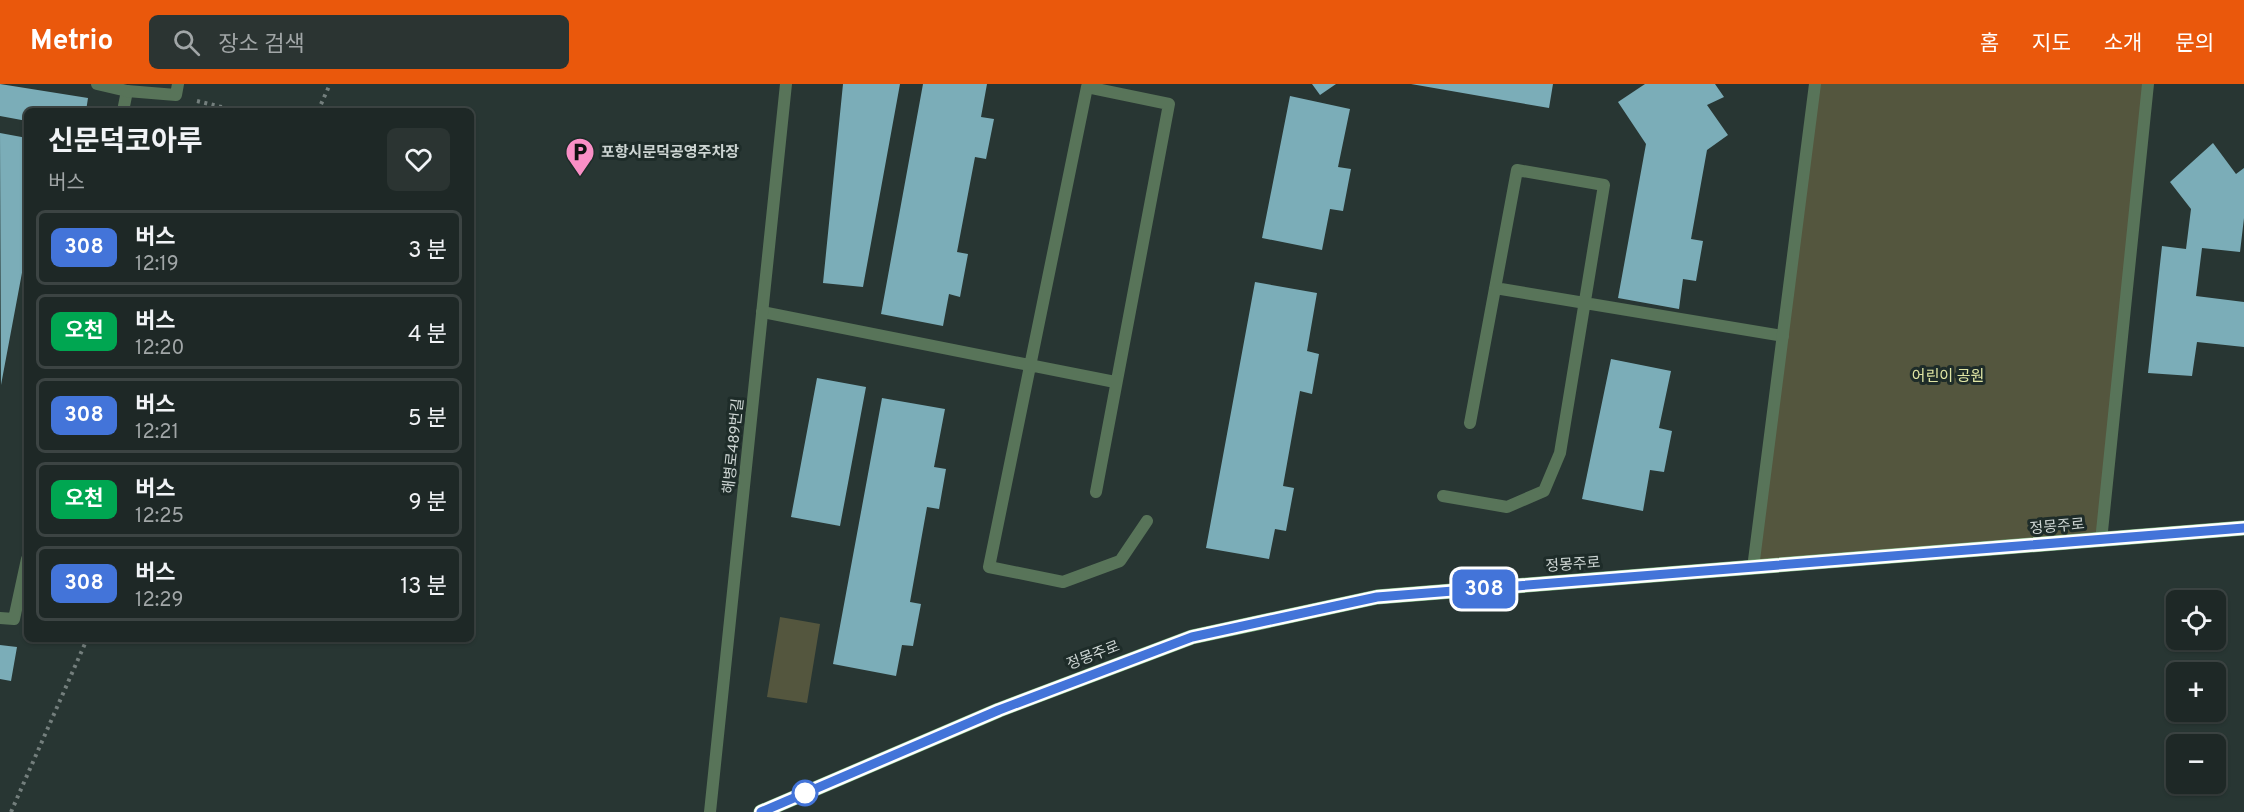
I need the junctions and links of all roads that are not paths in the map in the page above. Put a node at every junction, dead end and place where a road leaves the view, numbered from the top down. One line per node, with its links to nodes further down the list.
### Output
1 (97, 84): 6 (street)
2 (786, 84): 10 (street, 해병로489번길)
3 (1815, 84): 11 (street)
4 (2148, 84): 19 (street)
5 (177, 90): 6 (street)
6 (127, 91): 7 (street)
7 (124, 108)
8 (1495, 288): 9 (street); 9 (street); 14 (street)
9 (1585, 302): 11 (street); 16 (street)
10 (762, 312): 12 (street); 23 (street, 해병로489번길)
11 (1783, 336): 20 (street)
12 (1031, 365): 13 (street); 13 (street); 17 (street)
13 (1115, 382): 15 (street)
14 (1470, 423)
15 (1096, 492)
16 (1443, 496)
17 (1147, 521)
18 (2244, 528): 19 (main road, 정몽주로)
19 (2101, 541): 20 (main road, 정몽주로)
20 (1753, 568): 24 (main road, 정몽주로)
21 (24, 573): 22 (street)
22 (0, 618)
23 (710, 812)
24 (761, 812)

